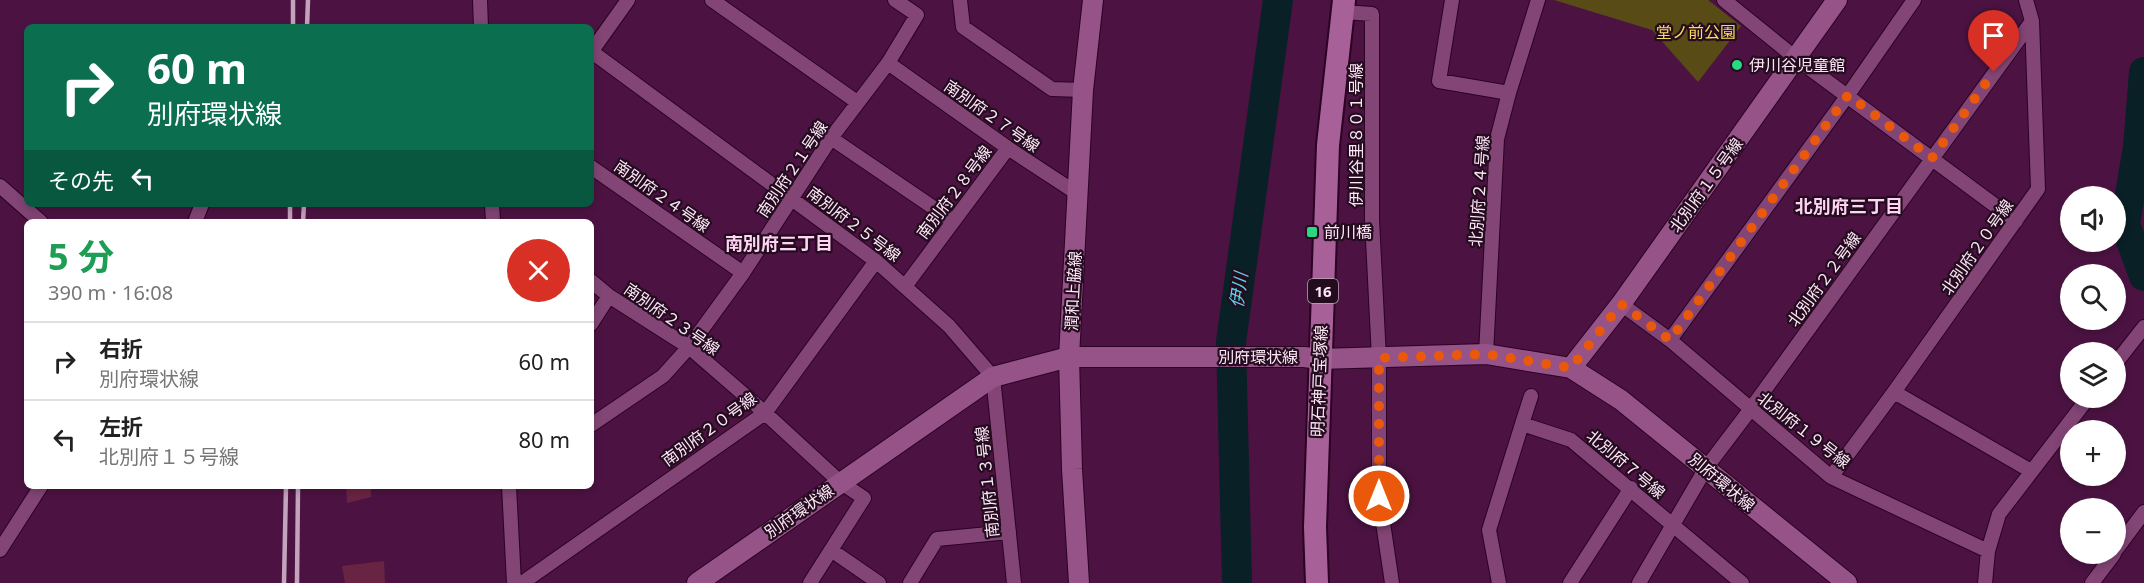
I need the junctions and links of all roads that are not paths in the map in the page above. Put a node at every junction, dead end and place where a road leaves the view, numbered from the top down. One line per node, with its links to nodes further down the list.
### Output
1 (480, 0): 15 (street)
2 (628, 0): 16 (street)
3 (712, 0): 23 (street)
4 (895, 0): 19 (street, 南別府２１号線)
5 (960, 0): 20 (street)
6 (1093, 0): 20 (street, 潤和上脇線)
7 (1452, 0): 21 (street)
8 (1538, 0): 21 (street, 北別府２４号線)
9 (1724, 0): 18 (street)
10 (1837, 0): 18 (street, 北別府１５号線)
11 (1914, 0): 22 (street)
12 (2026, 0): 14 (street, 北別府２０号線)
13 (1344, 6): 47 (main road, 明石神戸宝塚線 / 16); 48 (street, 伊川谷里８０１号線)
14 (2032, 21): 26 (street, 北別府２２号線); 33 (street, 北別府２０号線)
15 (481, 24)
16 (594, 48)
17 (594, 54): 30 (street, 南別府２５号線)
18 (1797, 58): 22 (street); 39 (street, 北別府１５号線)
19 (888, 63): 23 (street, 南別府２１号線); 25 (street, 南別府２７号線)
20 (1083, 90): 29 (street, 潤和上脇線)
21 (1509, 93): 45 (street, 北別府２４号線)
22 (1848, 95): 26 (street); 42 (street)
23 (857, 102): 24 (street, 南別府２１号線)
24 (831, 138): 30 (street, 南別府２１号線); 32 (street)
25 (1008, 148): 29 (street, 南別府２７号線); 32 (street, 南別府２８号線)
26 (1932, 158): 33 (street); 54 (street, 北別府２２号線)
27 (594, 169): 35 (street, 南別府２４号線)
28 (0, 186): 31 (street)
29 (1078, 194): 46 (street, 潤和上脇線)
30 (792, 198): 34 (street, 南別府２５号線); 35 (street, 南別府２１号線)
31 (38, 219)
32 (953, 221): 37 (street, 南別府２８号線)
33 (2016, 221): 51 (street, 北別府２０号線)
34 (876, 261): 37 (street, 南別府２５号線); 55 (street, 南別府２０号線)
35 (743, 273): 43 (street, 南別府２１号線)
36 (594, 284): 38 (street, 南別府２３号線)
37 (906, 285): 50 (street, 南別府２５号線)
38 (609, 296): 40 (street); 43 (street, 南別府２３号線)
39 (1621, 304): 42 (street, 北別府１９号線); 49 (street, 北別府１５号線)
40 (594, 319)
41 (2144, 327): 44 (street)
42 (1670, 340): 54 (street, 北別府１９号線)
43 (689, 347): 55 (street, 南別府２３号線); 56 (street, 南別府２１号線)
44 (2126, 350)
45 (1486, 354): 48 (street, 別府環状線); 49 (street, 別府環状線)
46 (1069, 357): 47 (street, 別府環状線); 50 (street, 別府環状線); 80 (street, 潤和上脇線)
47 (1312, 358): 48 (street, 別府環状線); 81 (main road, 明石神戸宝塚線 / 16)
48 (1379, 358): 82 (street)
49 (1571, 368): 58 (street, 別府環状線)
50 (993, 377): 61 (street, 別府環状線); 67 (street, 南別府１３号線)
51 (1894, 392): 59 (street); 60 (street, 北別府２０号線)
52 (1531, 396): 57 (street)
53 (2080, 408): 59 (street)
54 (1750, 410): 58 (street, 北別府２２号線); 60 (street, 北別府１９号線)
55 (765, 413): 61 (street, 南別府２３号線); 74 (street, 南別府２０号線)
56 (594, 423)
57 (1522, 424): 62 (street, 北別府７号線); 83 (street)
58 (1706, 468): 66 (street, 北別府２２号線); 87 (street, 別府環状線)
59 (2031, 471): 71 (street)
60 (1831, 477): 71 (street, 北別府１９号線)
61 (840, 482): 70 (street, 南別府２３号線); 75 (street, 別府環状線)
62 (1631, 488): 66 (street, 北別府７号線); 84 (street)
63 (39, 489): 69 (street)
64 (508, 489): 73 (street)
65 (2144, 512): 68 (street)
66 (1673, 526): 85 (street, 北別府２２号線); 86 (street, 北別府７号線)
67 (1009, 532): 78 (street); 79 (street, 南別府１３号線)
68 (2126, 537)
69 (0, 550)
70 (831, 550): 76 (street); 77 (street)
71 (1988, 551): 88 (street)
72 (2106, 564): 89 (street)
73 (514, 583)
74 (522, 583)
75 (697, 583)
76 (810, 583)
77 (879, 583)
78 (910, 583)
79 (1014, 583)
80 (1079, 583)
81 (1317, 583)
82 (1392, 583)
83 (1499, 583)
84 (1570, 583)
85 (1639, 583)
86 (1742, 583)
87 (1847, 583)
88 (1985, 583)
89 (2092, 583)

